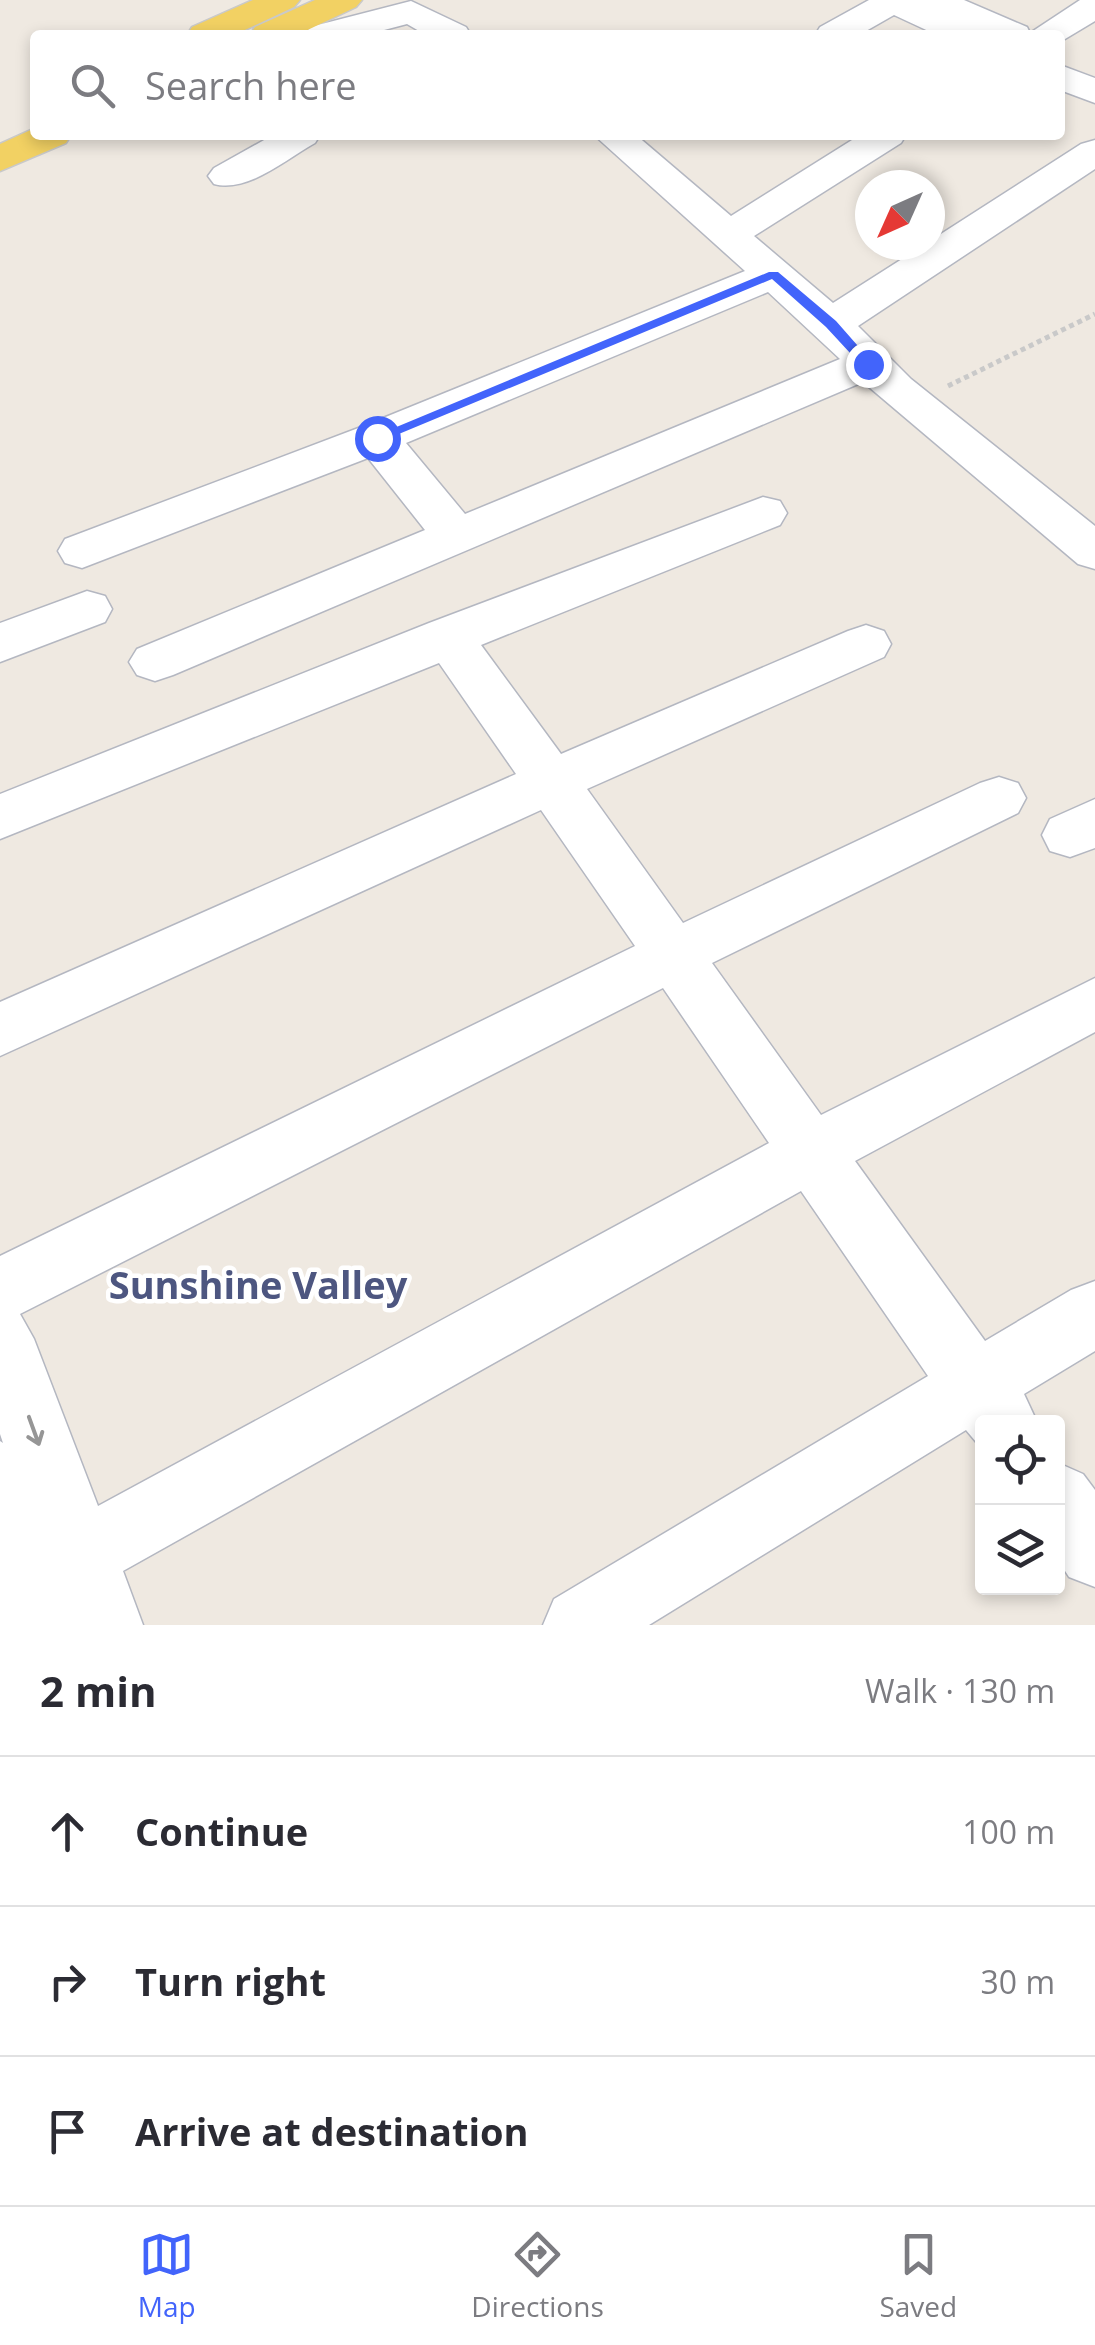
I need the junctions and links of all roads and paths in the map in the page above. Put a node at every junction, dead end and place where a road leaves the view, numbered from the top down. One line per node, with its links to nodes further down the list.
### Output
1 (282, 0): 6 (main road)
2 (344, 0): 7 (main road)
3 (934, 0): 12 (street)
4 (892, 1): 10 (street); 11 (street)
5 (1095, 6): 13 (street)
6 (216, 30)
7 (279, 30)
8 (342, 30): 9 (street)
9 (444, 30)
10 (842, 30)
11 (956, 30)
12 (1003, 30)
13 (1055, 30)
14 (1065, 57): 15 (street)
15 (1095, 71)
16 (1065, 78): 17 (street)
17 (1095, 92)
18 (30, 115): 19 (main road)
19 (0, 129)
20 (41, 140): 25 (main road)
21 (292, 140): 26 (street)
22 (632, 140): 27 (street)
23 (879, 140): 27 (street)
24 (1095, 152): 30 (street)
25 (0, 159)
26 (228, 176)
27 (728, 235): 28 (street)
28 (774, 274): 30 (street); 33 (street)
29 (1095, 314): 32 (path)
30 (831, 324): 31 (street)
31 (868, 364): 32 (street); 35 (street)
32 (913, 404): 37 (street)
33 (377, 438): 35 (street); 36 (street)
34 (762, 513): 39 (street)
35 (456, 537): 42 (street)
36 (82, 551)
37 (1095, 552)
38 (87, 609): 40 (street)
39 (447, 636): 43 (street); 45 (street)
40 (0, 643)
41 (866, 644): 43 (street)
42 (155, 662)
43 (552, 781): 46 (street); 48 (street)
44 (999, 798): 46 (street)
45 (0, 817)
46 (676, 954): 49 (street); 50 (street)
47 (1095, 1002): 49 (street)
48 (0, 1030)
49 (810, 1153): 53 (street); 57 (street)
50 (0, 1290)
51 (1095, 1312): 53 (street)
52 (0, 1340): 57 (street, one-way to 57)
53 (988, 1403): 59 (street)
54 (0, 1477): 57 (street)
55 (1062, 1505): 56 (street)
56 (1095, 1552)
57 (42, 1590): 58 (street)
58 (106, 1625)
59 (580, 1625)

